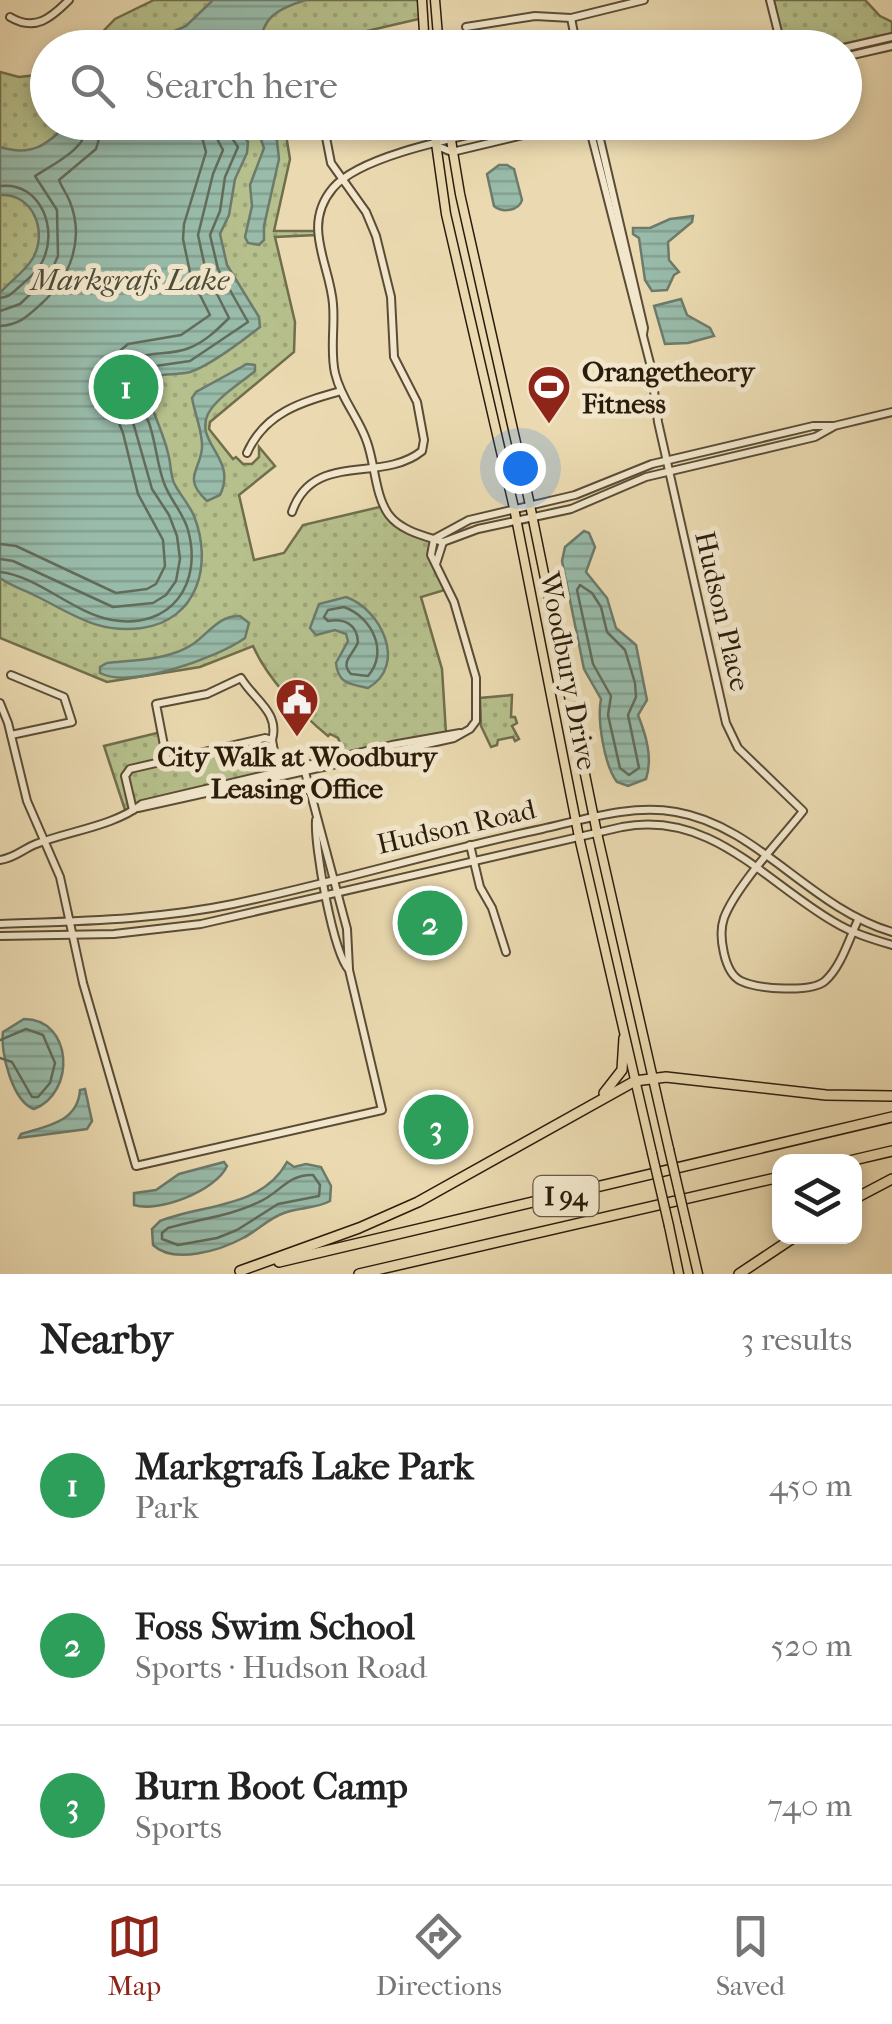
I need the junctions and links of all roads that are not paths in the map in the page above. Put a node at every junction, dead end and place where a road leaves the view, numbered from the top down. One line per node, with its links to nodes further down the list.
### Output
1 (69, 0): 6 (street)
2 (422, 0): 9 (main road)
3 (435, 0): 10 (main road)
4 (644, 0): 7 (street)
5 (770, 0): 12 (street)
6 (10, 17)
7 (571, 18): 8 (street); 11 (street)
8 (466, 28)
9 (424, 30)
10 (438, 30)
11 (573, 30)
12 (778, 30)
13 (892, 37): 14 (street)
14 (862, 44)
15 (892, 46): 16 (street)
16 (862, 53)
17 (326, 140): 26 (street)
18 (435, 140): 24 (main road, Woodbury Drive)
19 (454, 140): 23 (street)
20 (502, 140): 25 (street)
21 (592, 140): 27 (street, Hudson Place)
22 (600, 140): 27 (street, Hudson Place)
23 (450, 141): 24 (street); 25 (main road, Woodbury Drive)
24 (436, 145): 25 (street); 26 (street); 36 (main road, Woodbury Drive)
25 (452, 152): 35 (main road, Woodbury Drive)
26 (342, 180): 28 (street); 33 (street)
27 (643, 335): 32 (street, Hudson Place)
28 (341, 392): 31 (street); 33 (street)
29 (892, 412): 30 (street)
30 (834, 426): 32 (street); 34 (street)
31 (247, 453)
32 (667, 460): 34 (street, Hudson Place); 35 (street)
33 (374, 467): 37 (street); 40 (street)
34 (670, 471): 38 (street); 58 (street, Hudson Place)
35 (530, 505): 36 (street); 38 (main road, Woodbury Drive)
36 (514, 508): 39 (main road, Woodbury Drive); 40 (street)
37 (292, 512)
38 (532, 518): 39 (street); 51 (main road, Woodbury Drive)
39 (516, 520): 41 (street); 53 (main road, Woodbury Drive)
40 (434, 539): 41 (street); 42 (street)
41 (443, 542): 42 (street)
42 (436, 564): 48 (street)
43 (11, 675): 45 (street)
44 (0, 703): 45 (street)
45 (11, 735): 56 (street)
46 (272, 740): 47 (street); 47 (street); 49 (street)
47 (167, 760): 50 (street)
48 (305, 769): 49 (street); 52 (street)
49 (279, 775): 50 (street)
50 (135, 809): 56 (street)
51 (594, 818): 53 (street, Hudson Road); 54 (main road, Woodbury Drive); 58 (street, Hudson Road)
52 (316, 820): 62 (street); 63 (street)
53 (576, 821): 55 (main road, Woodbury Drive); 57 (street, Hudson Road)
54 (597, 833): 55 (street, Hudson Road); 61 (street, Hudson Road); 77 (main road, Woodbury Drive)
55 (579, 837): 60 (street, Hudson Road); 76 (main road, Woodbury Drive)
56 (46, 841): 59 (street); 67 (street)
57 (470, 845): 60 (street); 62 (street, Hudson Road)
58 (767, 857): 61 (street); 66 (street, Hudson Road)
59 (0, 860)
60 (474, 862): 64 (street, Hudson Road); 74 (street)
61 (758, 869): 69 (street, Hudson Road); 69 (street)
62 (334, 879): 63 (street, Hudson Road); 64 (street)
63 (324, 882): 65 (street); 67 (street, Hudson Road)
64 (338, 893): 65 (street, Hudson Road); 75 (street)
65 (327, 896): 71 (street, Hudson Road); 75 (street)
66 (858, 920): 69 (street); 70 (street, Hudson Road)
67 (70, 922): 68 (street, Hudson Road); 71 (street)
68 (0, 924)
69 (852, 931): 73 (street, Hudson Road)
70 (892, 932)
71 (73, 935): 72 (street, Hudson Road); 75 (street)
72 (0, 936)
73 (892, 945)
74 (506, 952)
75 (349, 970)
76 (624, 1038): 78 (main road, Woodbury Drive); 81 (highway)
77 (652, 1078): 78 (highway); 79 (highway); 92 (main road, Woodbury Drive, bridge)
78 (635, 1081): 81 (highway); 91 (main road, Woodbury Drive, bridge)
79 (892, 1096)
80 (892, 1118): 88 (highway, I 94)
81 (567, 1119): 88 (highway)
82 (892, 1151): 83 (highway)
83 (862, 1158)
84 (772, 1179): 90 (highway, I 94)
85 (892, 1179): 86 (highway)
86 (862, 1195)
87 (784, 1244): 93 (highway)
88 (240, 1271): 89 (highway, I 94)
89 (228, 1274)
90 (359, 1274)
91 (679, 1274)
92 (698, 1274)
93 (738, 1274)

